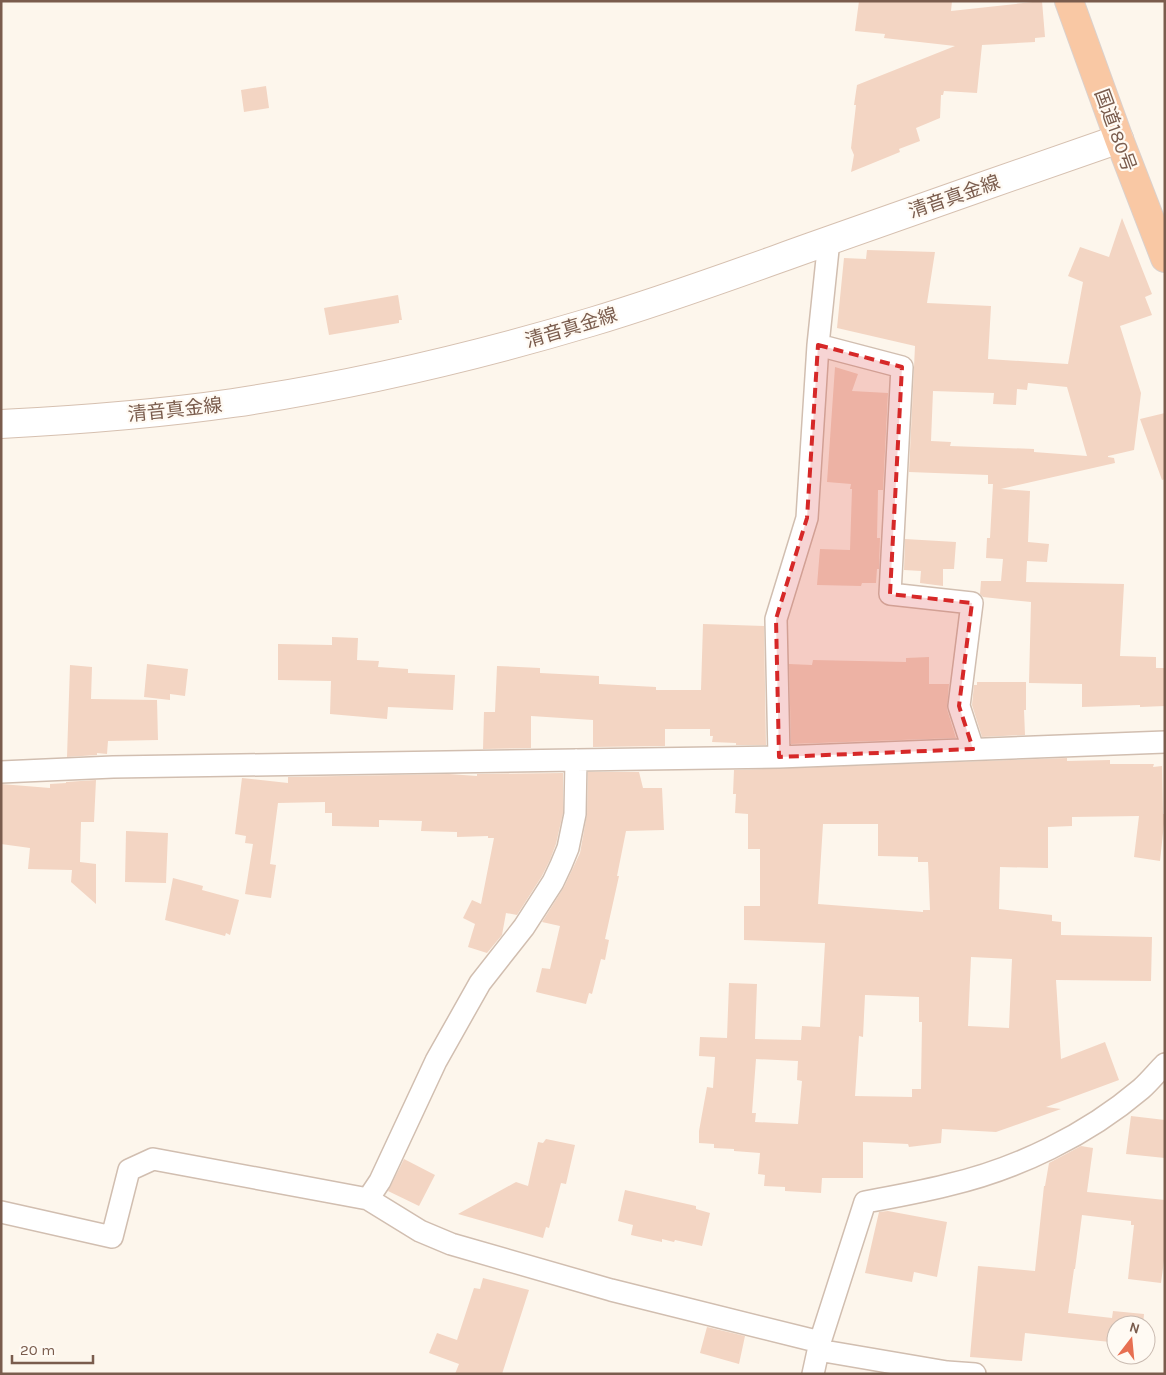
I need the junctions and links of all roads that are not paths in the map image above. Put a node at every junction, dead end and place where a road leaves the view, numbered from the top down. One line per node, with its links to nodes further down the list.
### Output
1 (1069, 1): 2 (highway, 国道180号)
2 (1119, 139): 3 (main road, 清音真金線); 4 (highway, 国道180号)
3 (829, 240): 5 (street); 6 (main road, 清音真金線)
4 (1165, 258)
5 (818, 345): 8 (street); 9 (street)
6 (1, 424)
7 (1165, 742): 8 (street)
8 (973, 749): 9 (street)
9 (779, 757): 10 (street)
10 (576, 760): 11 (street); 13 (street)
11 (1, 772)
12 (1165, 1064): 15 (street)
13 (368, 1199): 14 (street); 15 (street)
14 (1, 1212)
15 (819, 1346): 16 (street); 17 (street)
16 (813, 1374)
17 (974, 1374)

